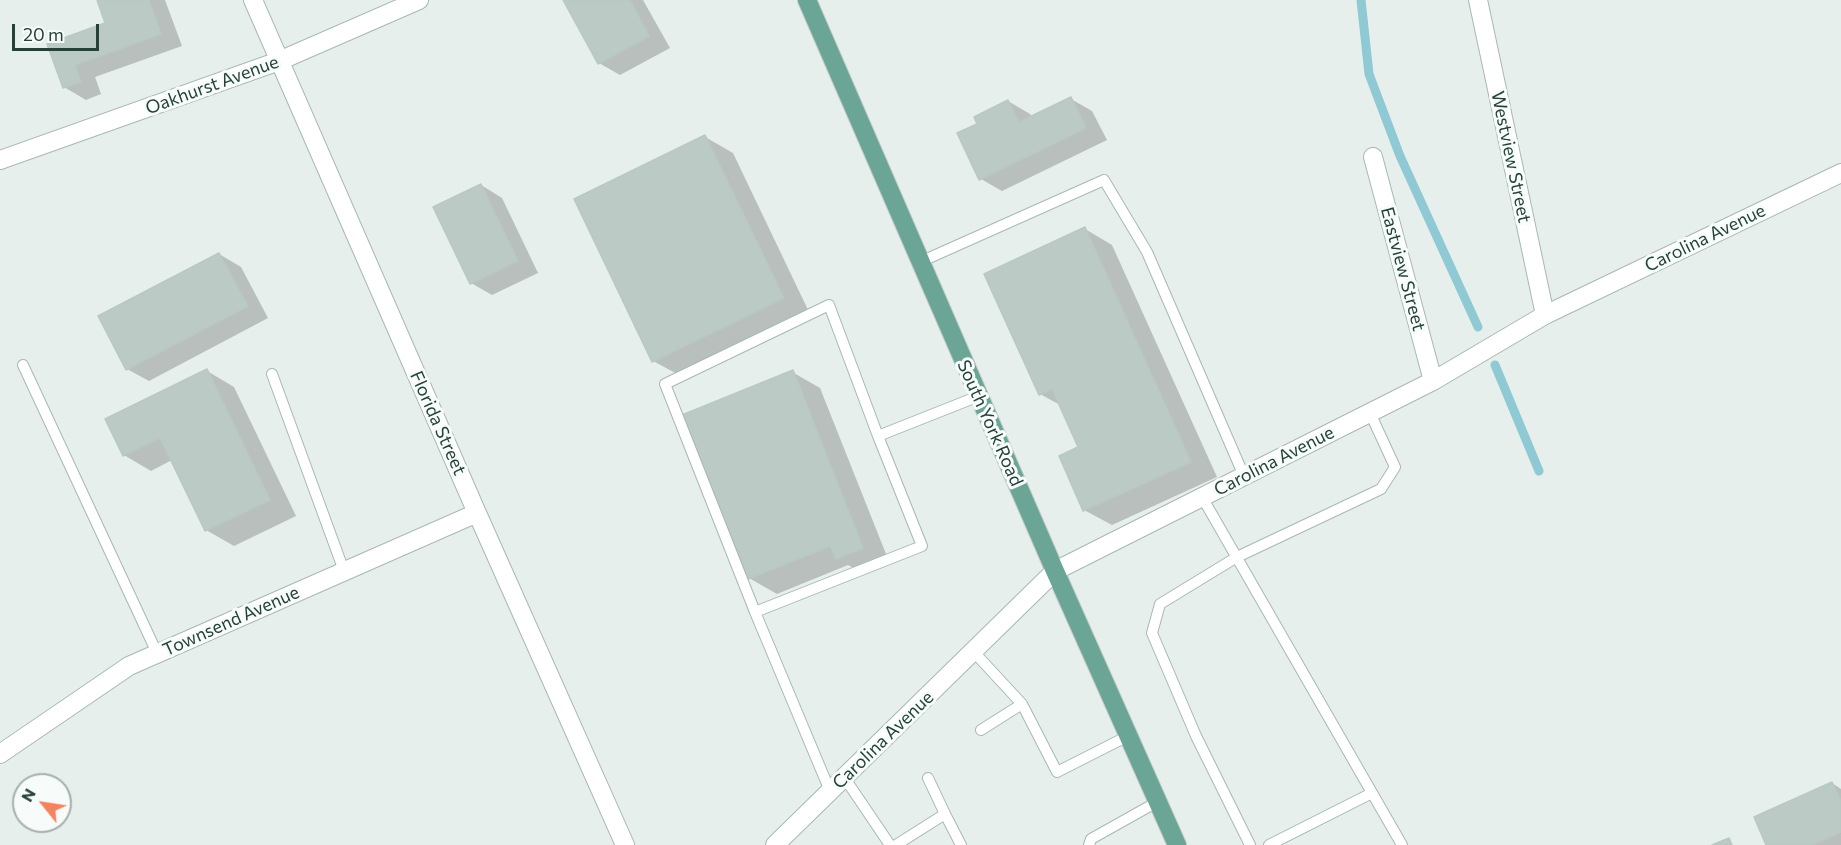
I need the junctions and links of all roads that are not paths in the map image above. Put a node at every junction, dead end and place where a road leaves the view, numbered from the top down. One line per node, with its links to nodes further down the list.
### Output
1 (253, 0): 5 (street, Florida Street)
2 (419, 0): 5 (street, Oakhurst Avenue)
3 (807, 0): 9 (main road, South York Road)
4 (1478, 0): 10 (street, Westview Street)
5 (279, 61): 7 (street, Oakhurst Avenue); 19 (street, Florida Street)
6 (1373, 157): 13 (street, Eastview Street)
7 (0, 160)
8 (1841, 173): 10 (street, Carolina Avenue)
9 (920, 262): 14 (main road, South York Road); 17 (lane)
10 (1545, 315): 13 (street, Carolina Avenue)
11 (23, 365): 25 (lane)
12 (272, 374): 22 (lane)
13 (1433, 381): 15 (street, Carolina Avenue)
14 (978, 396): 16 (lane); 21 (main road, South York Road)
15 (1370, 412): 17 (street, Carolina Avenue); 20 (lane)
16 (878, 436): 23 (lane); 23 (lane)
17 (1244, 476): 18 (street, Carolina Avenue)
18 (1202, 497): 20 (lane); 21 (street, Carolina Avenue)
19 (477, 513): 22 (street, Townsend Avenue); 36 (street, Florida Street)
20 (1237, 557): 33 (lane); 43 (lane)
21 (1055, 571): 24 (street, Carolina Avenue); 28 (main road, South York Road)
22 (344, 572): 25 (street, Townsend Avenue)
23 (755, 612): 32 (lane)
24 (973, 651): 26 (lane); 30 (street, Carolina Avenue)
25 (157, 653): 29 (street, Townsend Avenue)
26 (1022, 704): 27 (lane); 28 (lane)
27 (981, 730)
28 (1128, 736): 34 (main road, South York Road)
29 (0, 754)
30 (844, 777): 32 (street, Carolina Avenue); 38 (lane)
31 (928, 778): 35 (lane)
32 (830, 791): 37 (street, Carolina Avenue)
33 (1372, 793): 44 (lane); 45 (lane)
34 (1157, 802): 41 (lane); 42 (main road, South York Road)
35 (945, 814): 39 (lane); 40 (lane)
36 (625, 845)
37 (775, 845)
38 (890, 845)
39 (896, 845)
40 (961, 845)
41 (1089, 845)
42 (1177, 845)
43 (1250, 845)
44 (1269, 845)
45 (1402, 845)

